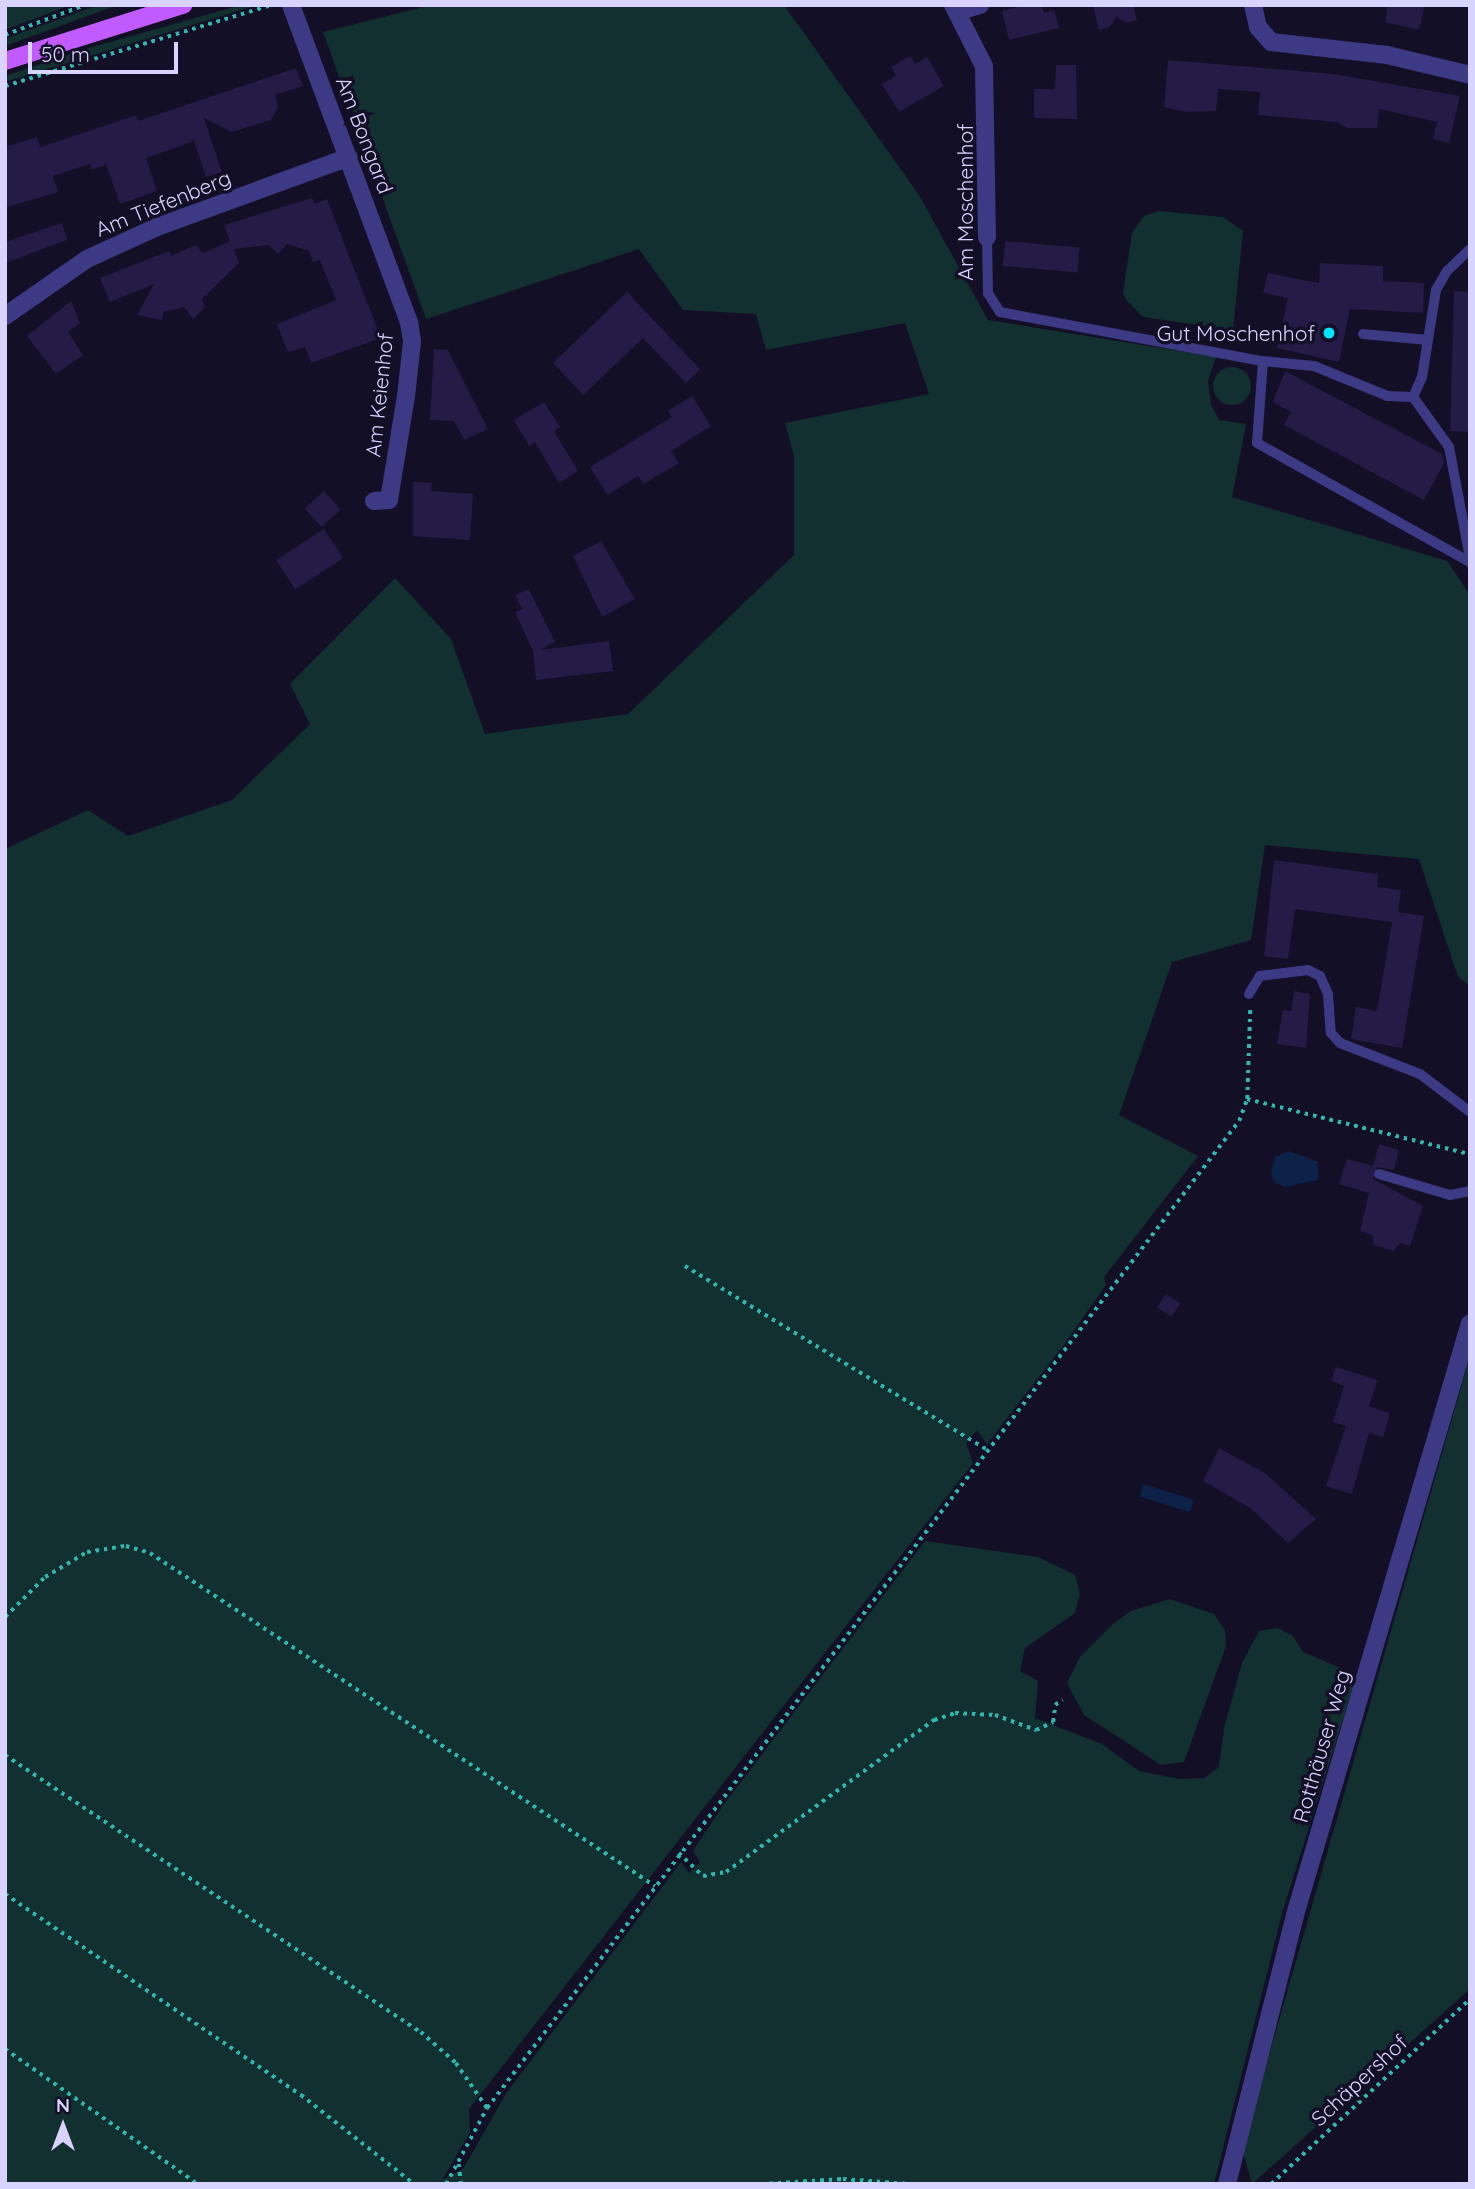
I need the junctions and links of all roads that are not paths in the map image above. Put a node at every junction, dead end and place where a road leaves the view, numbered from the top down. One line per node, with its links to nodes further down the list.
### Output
1 (183, 5): 6 (main road)
2 (291, 5): 8 (street, Am Bongard)
3 (980, 5): 5 (street)
4 (1253, 5): 7 (street)
5 (955, 9): 9 (street, Am Moschenhof)
6 (5, 61)
7 (1470, 75)
8 (349, 157): 11 (street, Am Bongard); 12 (street, Am Tiefenberg)
9 (987, 237): 15 (lane, Am Moschenhof)
10 (1470, 249): 14 (lane)
11 (395, 280): 17 (street, Am Keienhof)
12 (5, 316)
13 (1363, 334): 14 (lane)
14 (1428, 340): 16 (lane)
15 (1263, 361): 16 (lane, Am Moschenhof); 18 (lane)
16 (1413, 397): 18 (lane)
17 (374, 501)
18 (1470, 560)
19 (1249, 994): 20 (lane)
20 (1470, 1112)
21 (1379, 1174): 22 (lane)
22 (1470, 1191)
23 (1470, 1323): 24 (street, Rotthäuser Weg)
24 (1227, 2184)

